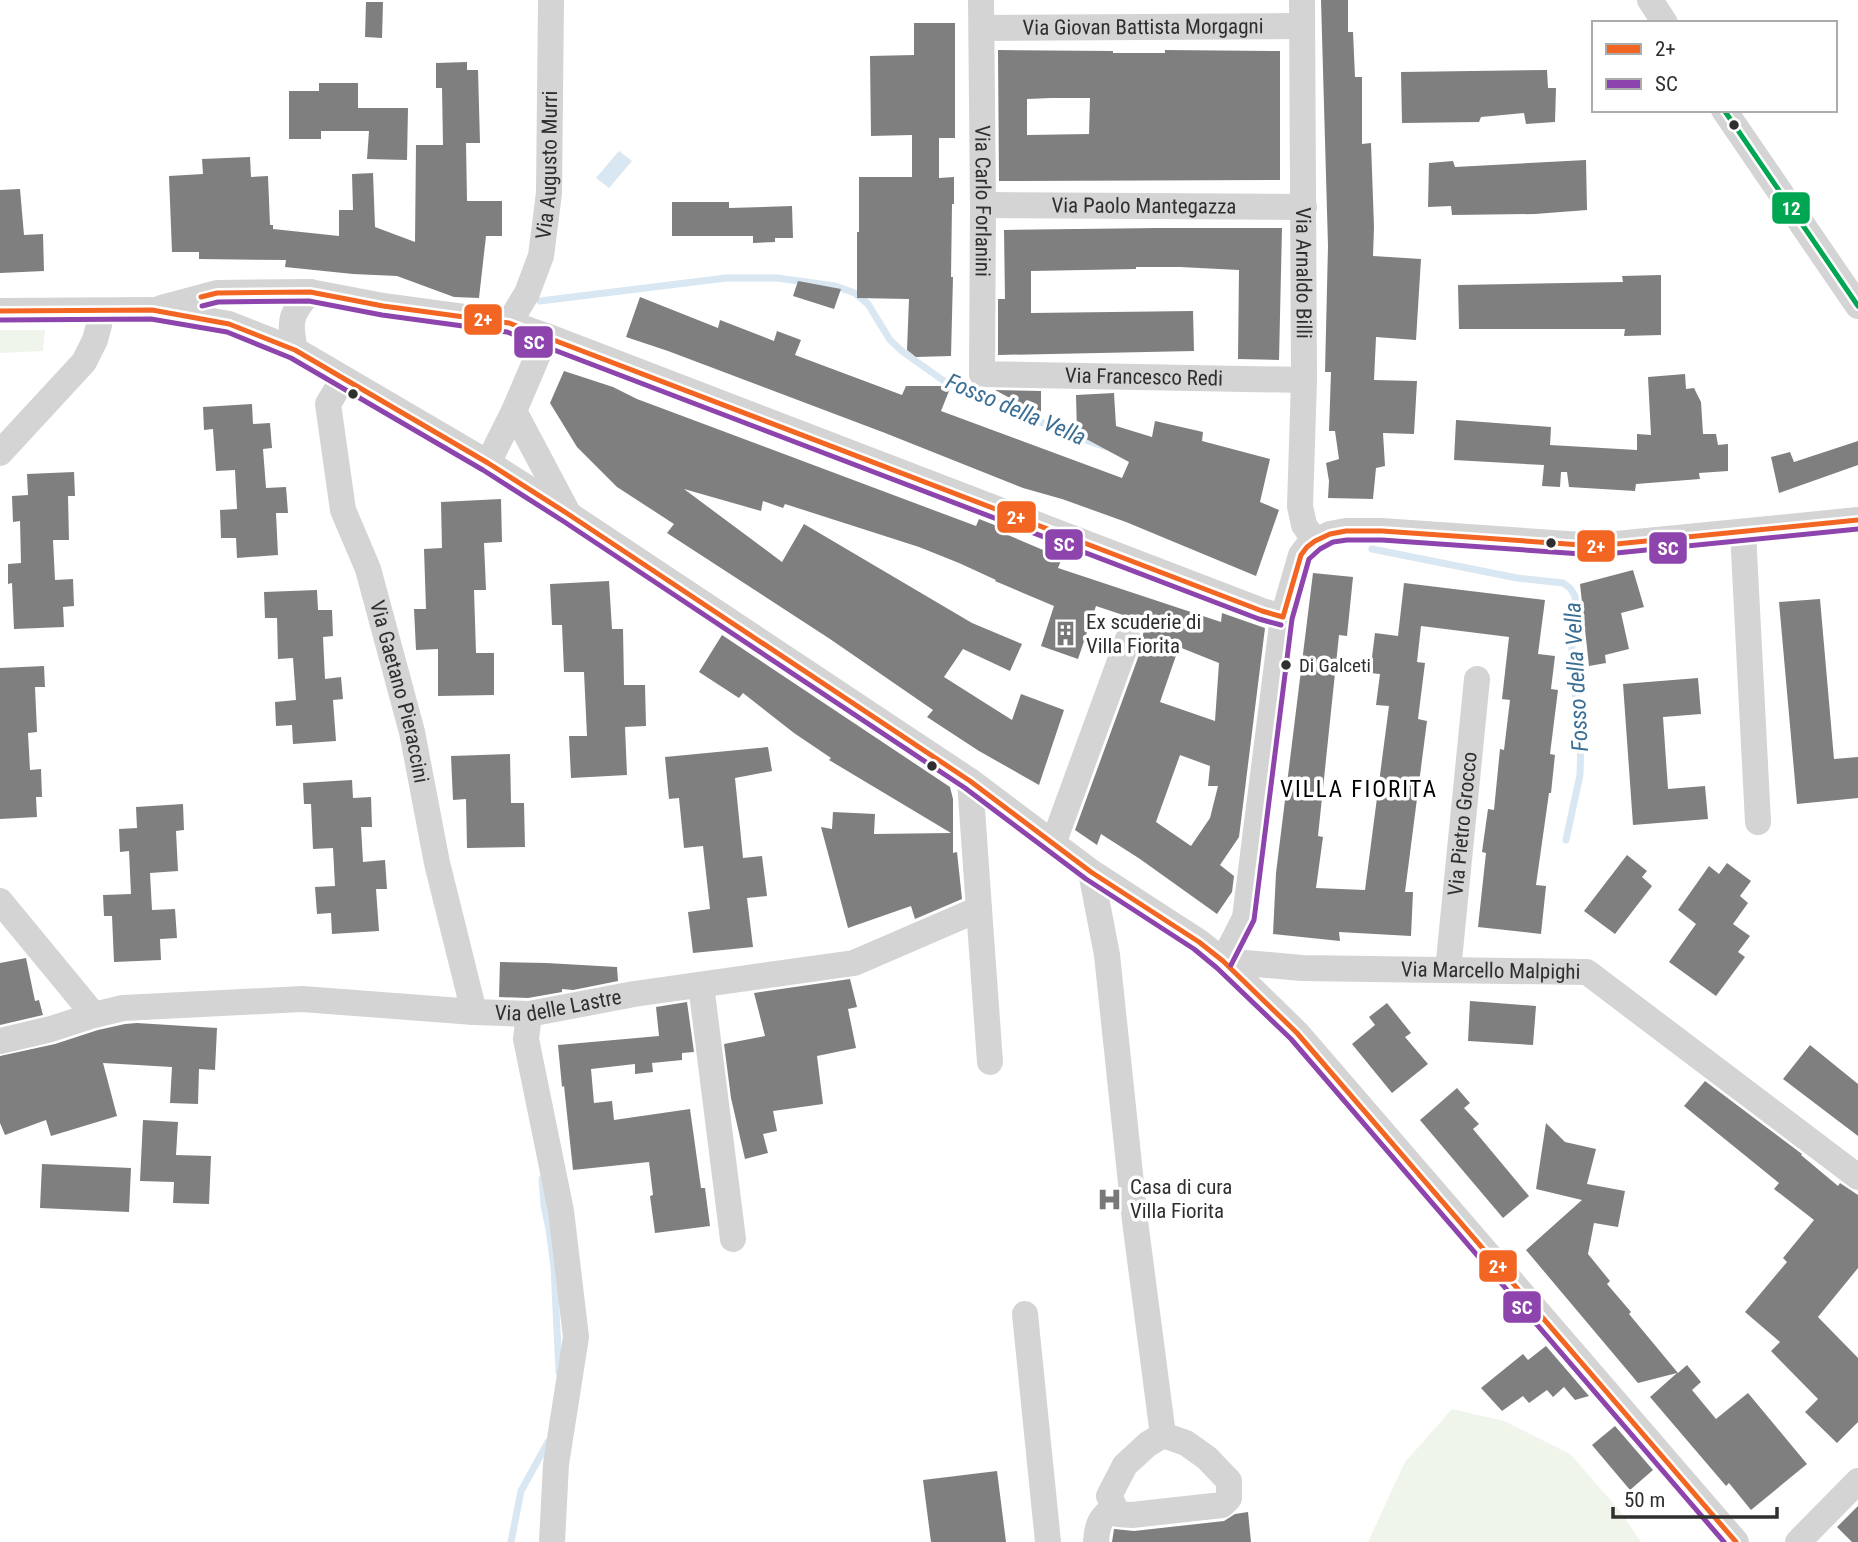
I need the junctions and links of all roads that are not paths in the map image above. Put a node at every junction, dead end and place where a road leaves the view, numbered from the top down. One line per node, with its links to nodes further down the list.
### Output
1 (551, 0): 15 (street, Via Augusto Murri)
2 (981, 0): 6 (street, Via Carlo Forlanini)
3 (1650, 0): 5 (street)
4 (1302, 13): 6 (street, Via Giovan Battista Morgagni); 9 (street, Via Arnaldo Billi)
5 (1664, 21)
6 (982, 28): 8 (street, Via Carlo Forlanini)
7 (1725, 112): 11 (street)
8 (983, 205): 9 (street, Via Paolo Mantegazza); 18 (street, Via Carlo Forlanini)
9 (1304, 207): 20 (street, Via Arnaldo Billi)
10 (310, 292): 12 (street); 15 (street); 17 (street)
11 (1858, 306)
12 (152, 310): 14 (street); 17 (street)
13 (0, 311): 14 (street)
14 (100, 311): 22 (street)
15 (509, 323): 16 (street)
16 (546, 336): 21 (street); 28 (street)
17 (295, 350): 19 (street)
18 (982, 374): 20 (street, Via Francesco Redi)
19 (343, 379): 23 (street); 40 (street, Via Gaetano Pieraccini)
20 (1304, 380): 27 (street, Via Arnaldo Billi)
21 (513, 411): 23 (street); 24 (street)
22 (0, 453)
23 (488, 463): 24 (street)
24 (568, 514): 31 (street)
25 (1858, 520): 26 (street)
26 (1743, 532): 27 (street); 32 (street)
27 (1315, 541): 28 (street)
28 (1283, 617): 37 (street)
29 (1128, 639): 33 (street)
30 (1477, 679): 38 (street, Via Pietro Grocco)
31 (970, 781): 33 (street); 36 (street)
32 (1758, 822)
33 (1054, 844): 34 (street)
34 (1091, 872): 37 (street); 48 (street)
35 (0, 901): 42 (street)
36 (979, 909): 39 (street, Via delle Lastre); 44 (street)
37 (1223, 961): 38 (street, Via Marcello Malpighi); 54 (street)
38 (1448, 970): 45 (street, Via Marcello Malpighi)
39 (701, 985): 41 (street, Via delle Lastre); 46 (street)
40 (474, 1012): 41 (street, Via delle Lastre); 42 (street, Via delle Lastre)
41 (530, 1014): 51 (street)
42 (94, 1015): 43 (street, Via delle Lastre)
43 (0, 1041)
44 (990, 1062)
45 (1858, 1177)
46 (733, 1239)
47 (1025, 1314): 52 (street)
48 (1163, 1435): 50 (street); 50 (street)
49 (1858, 1481): 55 (street)
50 (1113, 1508): 53 (street)
51 (552, 1542)
52 (1048, 1542)
53 (1097, 1542)
54 (1736, 1542)
55 (1798, 1542)

